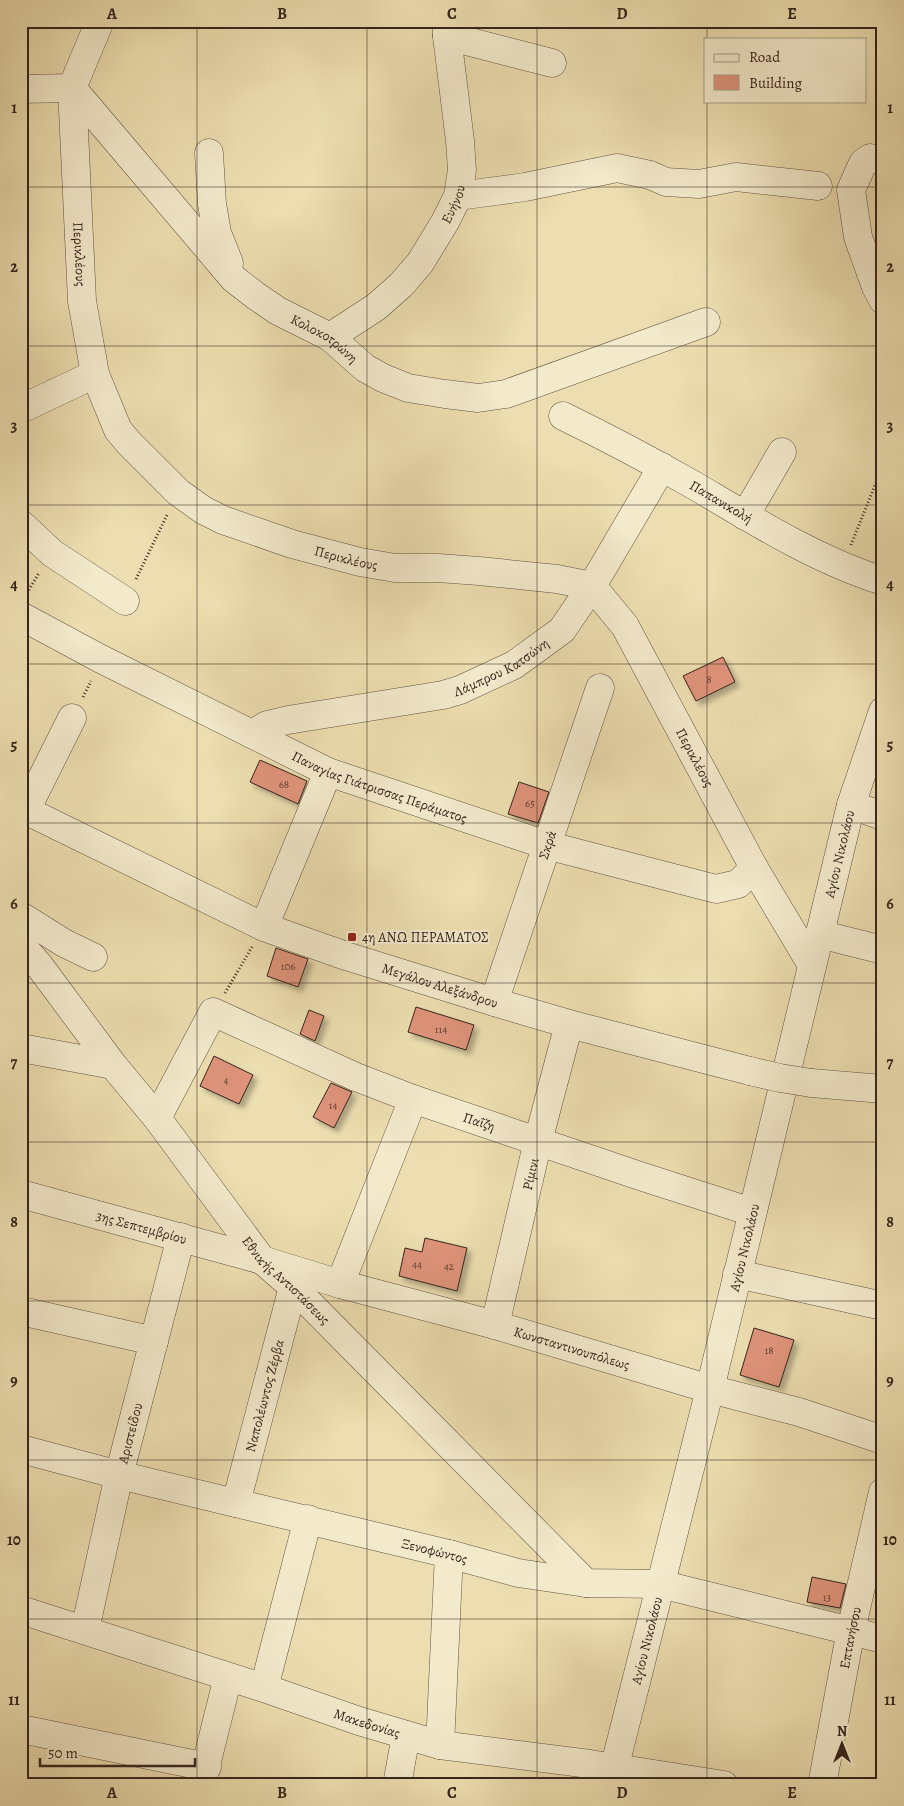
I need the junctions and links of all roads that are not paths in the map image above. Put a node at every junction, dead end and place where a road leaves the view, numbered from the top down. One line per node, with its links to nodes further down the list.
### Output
1 (100, 21): 4 (street, Περικλέους)
2 (447, 29): 3 (street); 9 (street, Ευήνου)
3 (552, 63)
4 (72, 88): 5 (street); 10 (street, Κολοκοτρώνη); 14 (street, Περικλέους)
5 (21, 89)
6 (209, 153): 10 (street)
7 (883, 160): 11 (street)
8 (818, 186): 9 (street)
9 (458, 196): 13 (street, Ευήνου)
10 (234, 279): 13 (street, Κολοκοτρώνη)
11 (883, 300)
12 (706, 322): 13 (street, Κολοκοτρώνη)
13 (330, 337)
14 (100, 386): 15 (street); 21 (street); 21 (street, Περικλέους)
15 (21, 409)
16 (563, 416): 18 (street, Παπανικολή)
17 (782, 452): 19 (street)
18 (662, 467): 19 (street, Παπανικολή); 23 (street, Λάμπρου Κατσώνη)
19 (745, 516): 22 (street, Παπανικολή)
20 (21, 524): 24 (street)
21 (438, 568): 23 (street, Περικλέους)
22 (883, 581)
23 (592, 586): 29 (street, Λάμπρου Κατσώνη); 35 (street, Περικλέους)
24 (125, 601)
25 (24, 605): 29 (street, Παναγίας Γιάτρισσας Περάματος)
26 (600, 688): 34 (street, Σκρά)
27 (883, 712): 31 (street, Αγίου Νικολάου)
28 (72, 718): 32 (street)
29 (252, 734): 30 (street, Παναγίας Γιάτρισσας Περάματος)
30 (328, 772): 34 (street, Παναγίας Γιάτρισσας Περάματος); 37 (street)
31 (851, 805): 33 (street); 38 (street, Αγίου Νικολάου)
32 (24, 809): 37 (street, Μεγάλου Αλεξάνδρου)
33 (883, 816)
34 (546, 845): 35 (street, Παναγίας Γιάτρισσας Περάματος); 43 (street, Σκρά)
35 (754, 868): 42 (street, Περικλέους)
36 (21, 916): 41 (street)
37 (264, 928): 43 (street, Μεγάλου Αλεξάνδρου)
38 (819, 934): 40 (street); 42 (street, Αγίου Νικολάου)
39 (21, 945): 46 (street, Εθνικής Αντιστάσεως)
40 (883, 950)
41 (93, 957)
42 (812, 965): 52 (street, Αγίου Νικολάου)
43 (494, 1002): 44 (street, Μεγάλου Αλεξάνδρου)
44 (569, 1024): 47 (street, Μεγάλου Αλεξάνδρου, bridge); 50 (street, Ρίμινι)
45 (21, 1048): 46 (street)
46 (113, 1065): 49 (street, Εθνικής Αντιστάσεως)
47 (883, 1089)
48 (413, 1099): 49 (street, Παΐζη); 50 (street, Παΐζη); 56 (street)
49 (158, 1118): 54 (street, Εθνικής Αντιστάσεως)
50 (538, 1141): 52 (street, Παΐζη); 60 (street, Ρίμινι)
51 (21, 1194): 53 (street, 3ης Σεπτεμβρίου)
52 (752, 1212): 55 (street, Αγίου Νικολάου)
53 (181, 1238): 54 (street, 3ης Σεπτεμβρίου); 61 (street, Αριστείδου)
54 (262, 1260): 56 (street, Κωνσταντινουπόλεως); 57 (street, Εθνικής Αντιστάσεως)
55 (737, 1274): 58 (street); 62 (street, Αγίου Νικολάου)
56 (340, 1284): 60 (street, Κωνσταντινουπόλεως)
57 (293, 1287): 67 (street, Ναπολέωντος Ζέρβα); 70 (street, Εθνικής Αντιστάσεως)
58 (883, 1306)
59 (21, 1311): 61 (street)
60 (495, 1326): 62 (street, Κωνσταντινουπόλεως)
61 (154, 1341): 65 (street, Αριστείδου)
62 (710, 1389): 63 (street, Κωνσταντινουπόλεως); 71 (street, Αγίου Νικολάου)
63 (883, 1440)
64 (21, 1449): 65 (street, Ξενοφώντος)
65 (120, 1475): 67 (street, Ξενοφώντος); 73 (street, Αριστείδου)
66 (883, 1492): 74 (street, Επτανήσου)
67 (236, 1503): 68 (street, Ξενοφώντος)
68 (308, 1520): 69 (street, Ξενοφώντος); 77 (street)
69 (449, 1554): 70 (street, Ξενοφώντος); 80 (street)
70 (586, 1583): 71 (street, Ξενοφώντος)
71 (660, 1584): 74 (street, Ξενοφώντος); 82 (street, Αγίου Νικολάου)
72 (21, 1610): 73 (street, Μακεδονίας)
73 (85, 1630): 76 (street, Μακεδονίας)
74 (851, 1630): 75 (street, Ξενοφώντος); 85 (street, Επτανήσου)
75 (883, 1639)
76 (228, 1677): 77 (street, Μακεδονίας); 81 (street)
77 (264, 1688): 79 (street, Μακεδονίας)
78 (21, 1729): 81 (street)
79 (406, 1734): 80 (street, Μακεδονίας); 83 (street)
80 (440, 1745): 82 (street, Μακεδονίας)
81 (204, 1776)
82 (612, 1776): 84 (street, Μακεδονίας)
83 (397, 1785)
84 (724, 1785)
85 (822, 1785)

